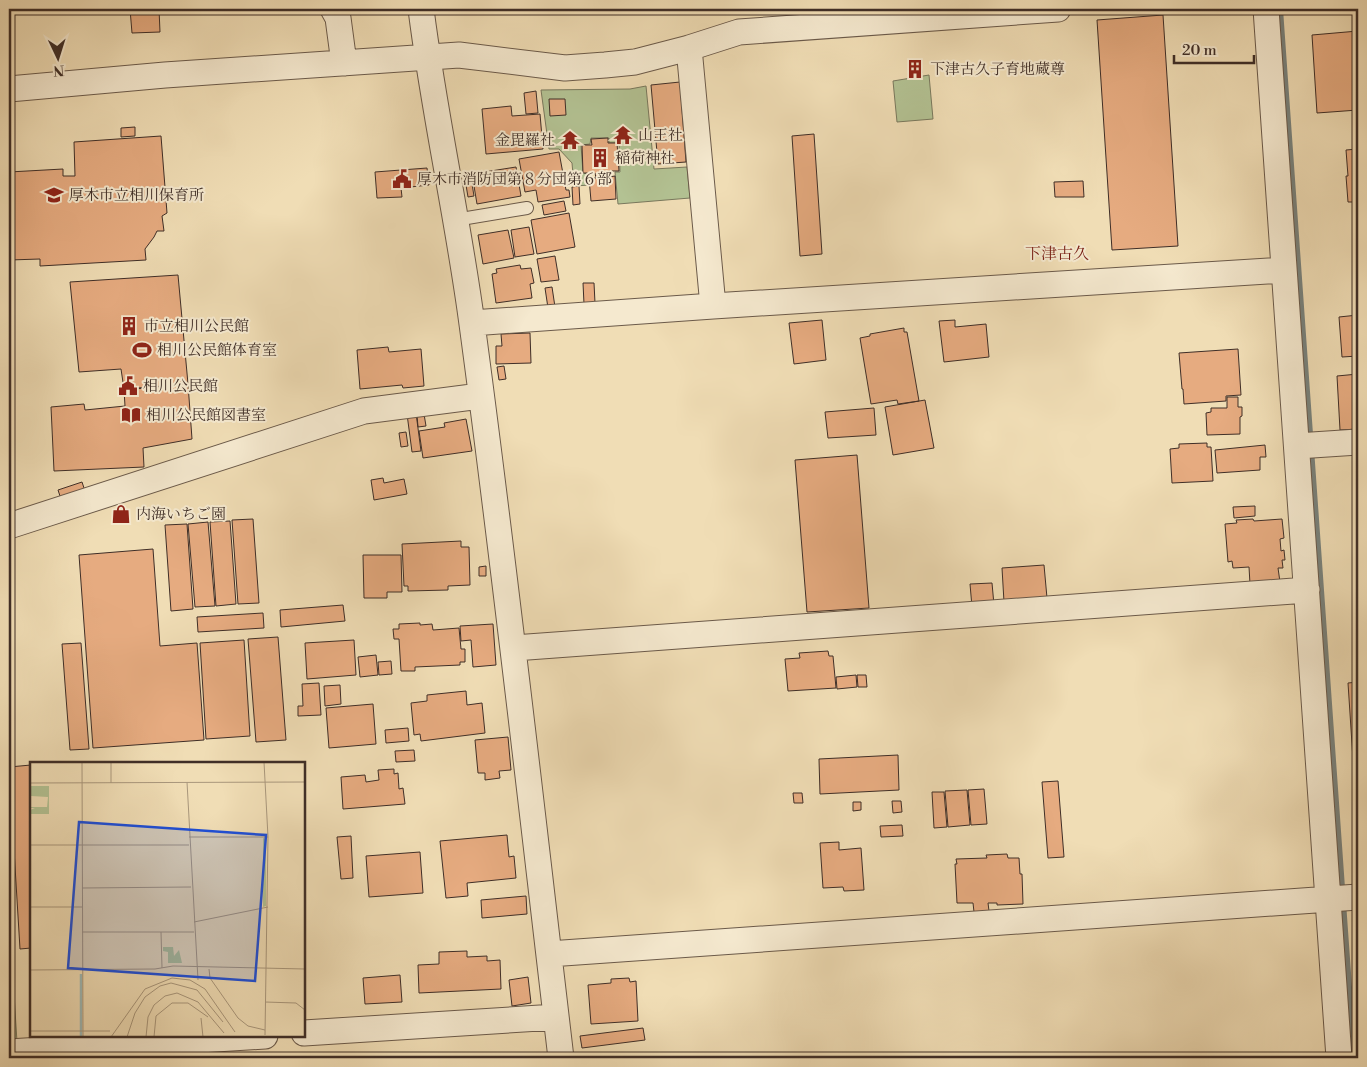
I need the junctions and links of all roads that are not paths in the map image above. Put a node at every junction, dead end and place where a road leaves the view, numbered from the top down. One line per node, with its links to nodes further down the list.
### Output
1 (333, 9): 7 (street)
2 (421, 9): 6 (street)
3 (1058, 9): 5 (street)
4 (1266, 9): 11 (street)
5 (689, 48): 6 (street); 12 (street)
6 (427, 57): 7 (street); 10 (street)
7 (344, 63): 8 (street)
8 (9, 89)
9 (527, 208): 10 (lane)
10 (455, 220): 13 (street)
11 (1284, 270): 12 (street); 16 (street)
12 (713, 306): 13 (street)
13 (472, 323): 14 (street)
14 (480, 396): 17 (street); 19 (street)
15 (1358, 442): 16 (street)
16 (1305, 446): 18 (street)
17 (9, 526)
18 (1307, 590): 19 (street); 20 (street)
19 (514, 648): 21 (street)
20 (1343, 898): 21 (street); 27 (street)
21 (549, 954): 22 (street)
22 (556, 1017): 23 (street); 26 (street)
23 (305, 1033)
24 (249, 1037): 25 (street)
25 (9, 1052)
26 (561, 1058)
27 (1339, 1058)

